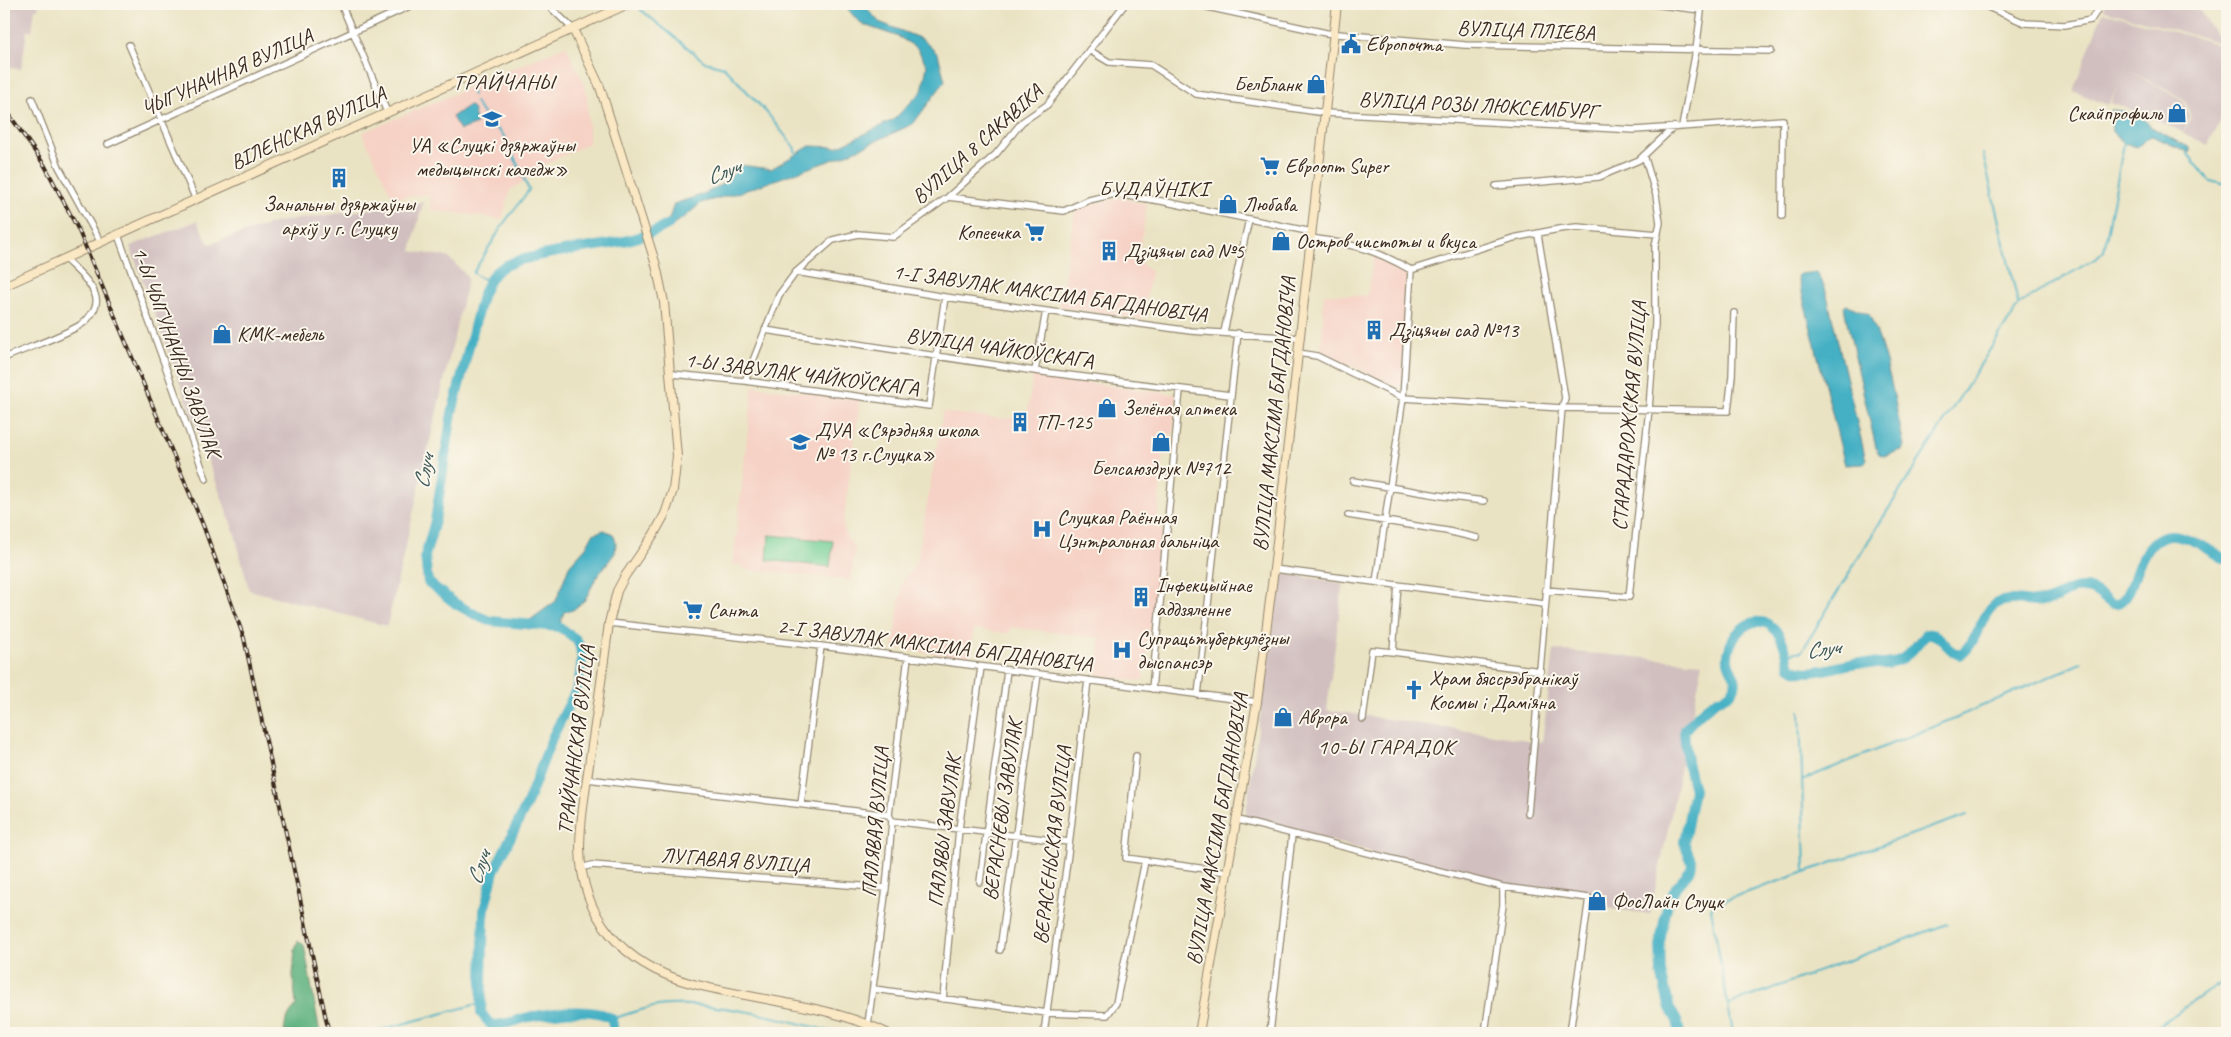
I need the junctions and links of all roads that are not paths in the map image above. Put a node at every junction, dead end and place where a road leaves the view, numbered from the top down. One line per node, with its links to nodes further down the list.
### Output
1 (341, 4): 14 (street)
2 (414, 4): 14 (street, ЧЫГУНАЧНАЯ ВУЛІЦА)
3 (547, 4): 12 (street)
4 (628, 4): 12 (main road, ВІЛЕНСКАЯ ВУЛІЦА)
5 (1125, 4): 16 (street, ВУЛІЦА 8 САКАВІКА)
6 (1194, 4): 13 (street, ВУЛІЦА ПЛІЕВА)
7 (1337, 4): 13 (main road, ВУЛІЦА МАКСІМА БАГДАНОВІЧА)
8 (1652, 4): 11 (street)
9 (1981, 4): 10 (street)
10 (2100, 6)
11 (1701, 7): 17 (street)
12 (573, 29): 20 (main road, ВІЛЕНСКАЯ ВУЛІЦА); 52 (main road, ТРАЙЧАНСКАЯ ВУЛІЦА)
13 (1334, 33): 17 (street, ВУЛІЦА ПЛІЕВА); 21 (main road, ВУЛІЦА МАКСІМА БАГДАНОВІЧА)
14 (353, 34): 20 (street); 22 (street, ЧЫГУНАЧНАЯ ВУЛІЦА)
15 (129, 45): 22 (street)
16 (1090, 50): 21 (street, ВУЛІЦА РОЗЫ ЛЮКСЕМБУРГ); 28 (street, ВУЛІЦА 8 САКАВІКА)
17 (1696, 50): 18 (street, ВУЛІЦА ПЛІЕВА); 23 (street)
18 (1771, 51)
19 (32, 99): 36 (street, 1-Ы ЧЫГУНАЧНЫ ЗАВУЛАК)
20 (387, 112): 29 (main road, ВІЛЕНСКАЯ ВУЛІЦА)
21 (1325, 113): 24 (street, ВУЛІЦА РОЗЫ ЛЮКСЕМБУРГ); 33 (main road, ВУЛІЦА МАКСІМА БАГДАНОВІЧА)
22 (162, 119): 25 (street, ЧЫГУНАЧНАЯ ВУЛІЦА); 29 (street)
23 (1682, 126): 24 (street, ВУЛІЦА РОЗЫ ЛЮКСЕМБУРГ); 30 (street, ВУЛІЦА РОЗЫ ЛЮКСЕМБУРГ)
24 (1674, 127): 26 (street)
25 (108, 144)
26 (1644, 155): 27 (street); 32 (street, СТАРАДАРОЖСКАЯ ВУЛІЦА)
27 (1496, 186)
28 (948, 198): 31 (street); 39 (street, ВУЛІЦА 8 САКАВІКА)
29 (196, 200): 35 (main road, ВІЛЕНСКАЯ ВУЛІЦА)
30 (1782, 216)
31 (1248, 219): 33 (street); 45 (street)
32 (1658, 234): 34 (street); 58 (street, СТАРАДАРОЖСКАЯ ВУЛІЦА)
33 (1311, 235): 38 (street); 47 (main road, ВУЛІЦА МАКСІМА БАГДАНОВІЧА)
34 (1538, 235): 38 (street); 57 (street)
35 (118, 236): 36 (main road, ВІЛЕНСКАЯ ВУЛІЦА); 59 (street, 1-Ы ЧЫГУНАЧНЫ ЗАВУЛАК)
36 (101, 243): 37 (main road, ВІЛЕНСКАЯ ВУЛІЦА)
37 (65, 259): 40 (main road, ВІЛЕНСКАЯ ВУЛІЦА); 50 (street)
38 (1411, 270): 56 (street)
39 (796, 272): 41 (street, 1-І ЗАВУЛАК МАКСІМА БАГДАНОВІЧА); 44 (street, ВУЛІЦА 8 САКАВІКА)
40 (4, 286)
41 (945, 297): 42 (street, 1-І ЗАВУЛАК МАКСІМА БАГДАНОВІЧА); 49 (street)
42 (1046, 311): 45 (street, 1-І ЗАВУЛАК МАКСІМА БАГДАНОВІЧА); 51 (street)
43 (1734, 314): 58 (street)
44 (765, 330): 49 (street, ВУЛІЦА ЧАЙКОЎСКАГА); 53 (street, ВУЛІЦА 8 САКАВІКА)
45 (1224, 332): 46 (street, 1-І ЗАВУЛАК МАКСІМА БАГДАНОВІЧА)
46 (1238, 333): 47 (street, 1-І ЗАВУЛАК МАКСІМА БАГДАНОВІЧА); 55 (street)
47 (1300, 338): 48 (main road, ВУЛІЦА МАКСІМА БАГДАНОВІЧА)
48 (1298, 353): 56 (street); 66 (main road, ВУЛІЦА МАКСІМА БАГДАНОВІЧА)
49 (937, 356): 51 (street, ВУЛІЦА ЧАЙКОЎСКАГА); 53 (street, 1-Ы ЗАВУЛАК ЧАЙКОЎСКАГА)
50 (4, 358)
51 (1035, 371): 54 (street, ВУЛІЦА ЧАЙКОЎСКАГА)
52 (672, 374): 53 (street, 1-Ы ЗАВУЛАК ЧАЙКОЎСКАГА); 71 (main road, ТРАЙЧАНСКАЯ ВУЛІЦА)
53 (745, 381)
54 (1180, 390): 55 (street, ВУЛІЦА ЧАЙКОЎСКАГА); 80 (street)
55 (1230, 395): 81 (street)
56 (1403, 398): 57 (street); 61 (street)
57 (1562, 408): 58 (street); 69 (street)
58 (1649, 409): 69 (street, СТАРАДАРОЖСКАЯ ВУЛІЦА)
59 (206, 479)
60 (1353, 481): 61 (street)
61 (1390, 487): 62 (street); 64 (street)
62 (1484, 500)
63 (1348, 515): 64 (street)
64 (1385, 522): 65 (street); 67 (street)
65 (1477, 538)
66 (1274, 569): 67 (street); 82 (main road, ВУЛІЦА МАКСІМА БАГДАНОВІЧА)
67 (1376, 582): 68 (street)
68 (1398, 585): 70 (street); 73 (street)
69 (1545, 590): 70 (street)
70 (1544, 604): 77 (street)
71 (609, 623): 72 (street, 2-І ЗАВУЛАК МАКСІМА БАГДАНОВІЧА); 85 (main road, ТРАЙЧАНСКАЯ ВУЛІЦА)
72 (821, 646): 74 (street, 2-І ЗАВУЛАК МАКСІМА БАГДАНОВІЧА); 86 (street)
73 (1393, 652): 77 (street); 83 (street)
74 (908, 657): 75 (street, 2-І ЗАВУЛАК МАКСІМА БАГДАНОВІЧА); 88 (street, ПАЛЯВАЯ ВУЛІЦА)
75 (981, 666): 76 (street, 2-І ЗАВУЛАК МАКСІМА БАГДАНОВІЧА); 90 (street, ПАЛЯВЫ ЗАВУЛАК)
76 (1008, 670): 78 (street, 2-І ЗАВУЛАК МАКСІМА БАГДАНОВІЧА); 91 (street)
77 (1541, 671): 87 (street)
78 (1038, 674): 79 (street, 2-І ЗАВУЛАК МАКСІМА БАГДАНОВІЧА); 93 (street, ВЕРАСНЕВЫ ЗАВУЛАК)
79 (1088, 680): 80 (street, 2-І ЗАВУЛАК МАКСІМА БАГДАНОВІЧА); 94 (street, ВЕРАСЕНЬСКАЯ ВУЛІЦА)
80 (1152, 689): 81 (street, 2-І ЗАВУЛАК МАКСІМА БАГДАНОВІЧА)
81 (1198, 695): 82 (street, 2-І ЗАВУЛАК МАКСІМА БАГДАНОВІЧА)
82 (1257, 702): 89 (main road, ВУЛІЦА МАКСІМА БАГДАНОВІЧА)
83 (1363, 719)
84 (1136, 756): 95 (street)
85 (587, 779): 86 (street); 96 (main road, ТРАЙЧАНСКАЯ ВУЛІЦА)
86 (801, 804): 88 (street)
87 (1528, 813)
88 (890, 818): 90 (street); 100 (street, ПАЛЯВАЯ ВУЛІЦА)
89 (1238, 820): 92 (street); 97 (main road, ВУЛІЦА МАКСІМА БАГДАНОВІЧА)
90 (959, 829): 91 (street); 103 (street, ПАЛЯВЫ ЗАВУЛАК)
91 (986, 832): 93 (street); 98 (street)
92 (1292, 835): 99 (street); 109 (street)
93 (1014, 836): 94 (street); 101 (street, ВЕРАСНЕВЫ ЗАВУЛАК)
94 (1069, 842): 104 (street, ВЕРАСЕНЬСКАЯ ВУЛІЦА)
95 (1145, 861): 97 (street); 104 (street)
96 (581, 868): 100 (street, ЛУГАВАЯ ВУЛІЦА); 105 (main road, ТРАЙЧАНСКАЯ ВУЛІЦА)
97 (1228, 872): 108 (main road, ВУЛІЦА МАКСІМА БАГДАНОВІЧА)
98 (980, 882)
99 (1503, 887): 110 (street); 111 (street)
100 (886, 888): 102 (street, ПАЛЯВАЯ ВУЛІЦА)
101 (1000, 950)
102 (874, 989): 103 (street); 105 (street, ПАЛЯВАЯ ВУЛІЦА)
103 (943, 999): 104 (street)
104 (1047, 1013): 107 (street, ВЕРАСЕНЬСКАЯ ВУЛІЦА)
105 (868, 1024): 106 (main road, ТРАЙЧАНСКАЯ ВУЛІЦА)
106 (887, 1033)
107 (1044, 1033)
108 (1199, 1033)
109 (1270, 1033)
110 (1485, 1033)
111 (1570, 1033)

